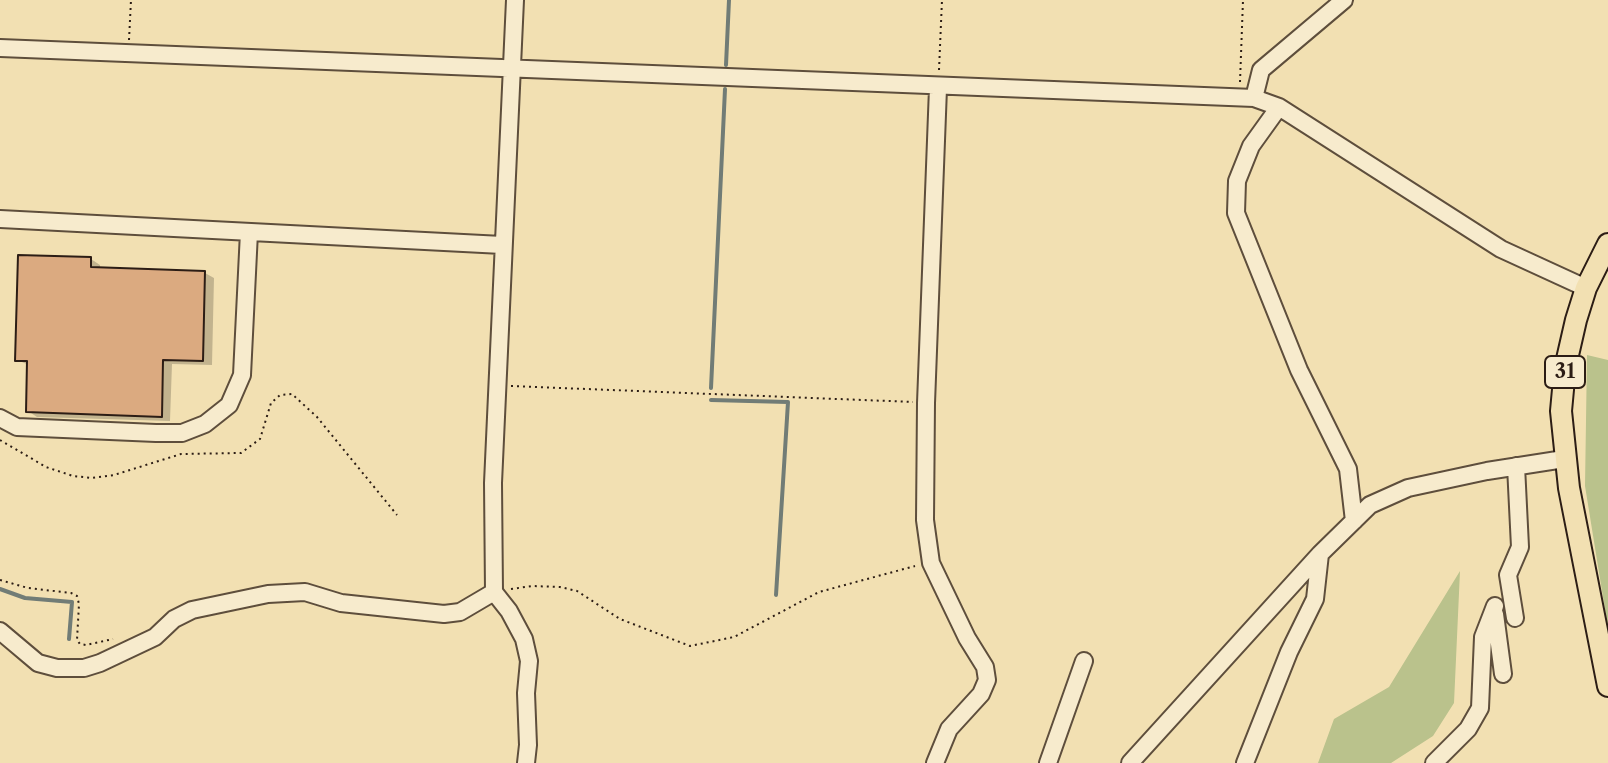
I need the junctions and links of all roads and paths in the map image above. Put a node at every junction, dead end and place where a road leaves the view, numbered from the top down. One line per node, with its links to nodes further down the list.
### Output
1 (131, 0): 7 (path)
2 (515, 0): 8 (street)
3 (942, 0): 9 (path)
4 (1243, 0): 10 (path)
5 (1344, 0): 10 (street)
6 (0, 48): 7 (street)
7 (129, 53): 8 (street)
8 (512, 69): 9 (street); 15 (street)
9 (938, 88): 10 (street); 18 (street)
10 (1246, 99): 11 (street)
11 (1279, 107): 16 (street); 24 (street)
12 (0, 219): 13 (street)
13 (249, 232): 15 (street); 20 (street)
14 (1608, 244): 16 (main road, 31)
15 (502, 245): 17 (street)
16 (1586, 288): 21 (main road, 31)
17 (497, 386): 18 (path); 29 (street)
18 (926, 403): 26 (street)
19 (317, 417): 23 (path)
20 (0, 418)
21 (1564, 459): 22 (street); 36 (main road, 31)
22 (1516, 466): 24 (street); 27 (street)
23 (397, 515)
24 (1354, 521): 25 (street)
25 (1320, 554): 40 (street); 41 (street)
26 (931, 563): 29 (path); 38 (street)
27 (1508, 575): 30 (street); 31 (street)
28 (0, 580): 33 (path)
29 (494, 592): 32 (street); 37 (street)
30 (1495, 606): 35 (street); 42 (street)
31 (1515, 618)
32 (0, 631)
33 (124, 636)
34 (1084, 661): 39 (street)
35 (1503, 674)
36 (1608, 686)
37 (526, 763)
38 (935, 763)
39 (1048, 763)
40 (1130, 763)
41 (1245, 763)
42 (1434, 763)

